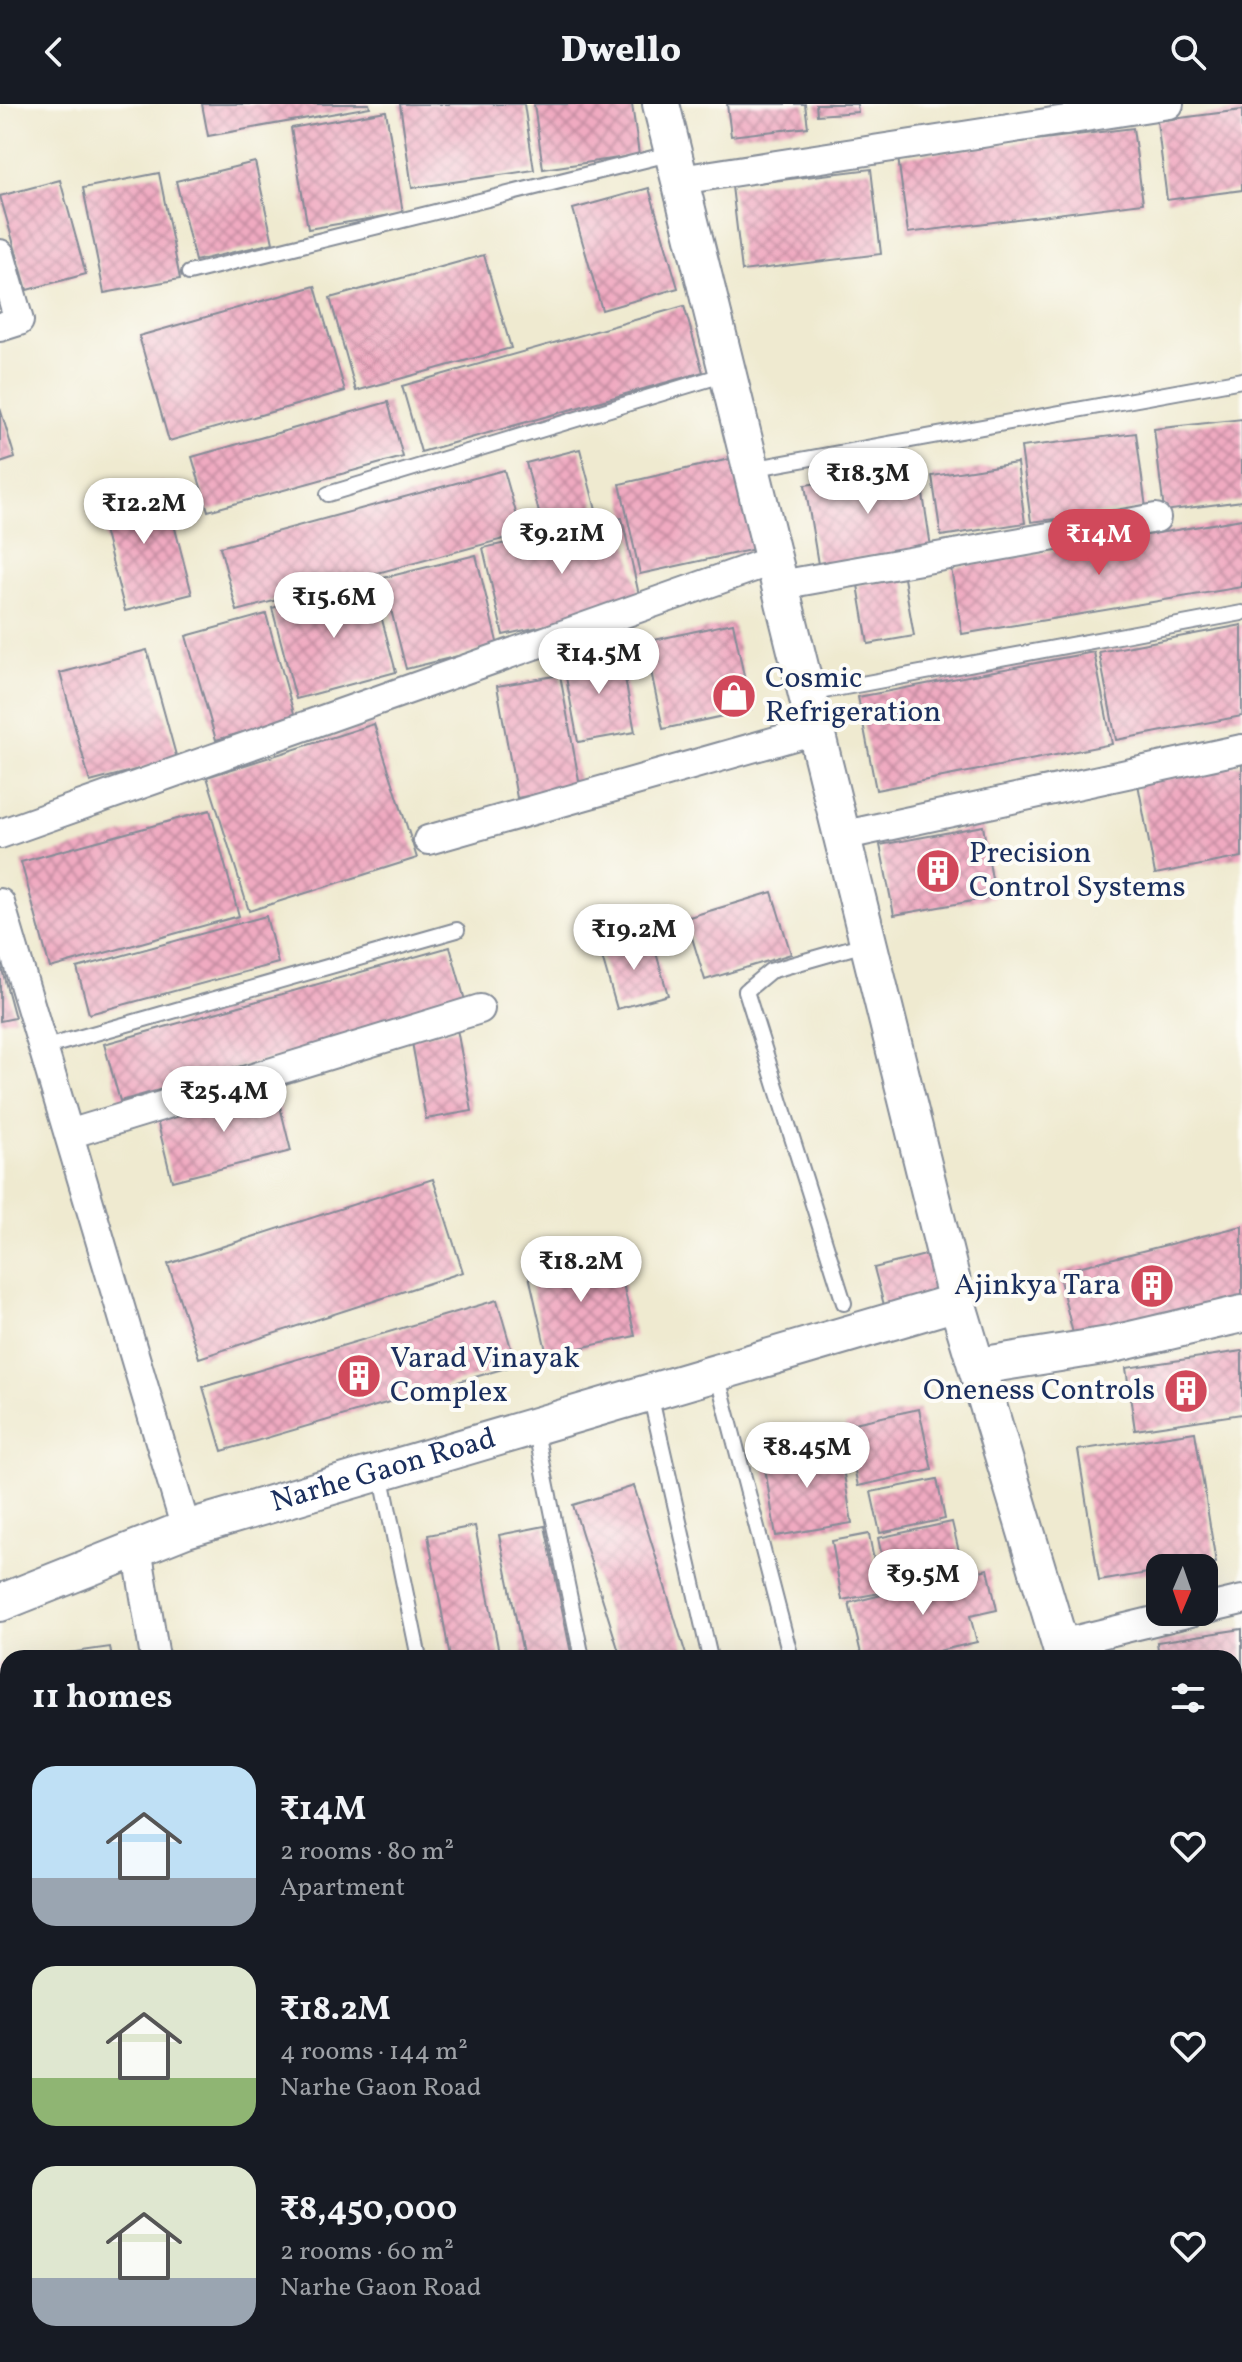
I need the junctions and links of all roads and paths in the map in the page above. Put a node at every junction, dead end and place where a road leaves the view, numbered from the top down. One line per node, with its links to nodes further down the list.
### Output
1 (661, 104): 3 (street)
2 (1169, 104): 3 (street)
3 (676, 167): 5 (lane); 7 (street)
4 (0, 254): 6 (street)
5 (189, 273)
6 (0, 327)
7 (727, 373): 9 (street); 10 (lane)
8 (1242, 380): 9 (lane)
9 (751, 469): 12 (street)
10 (328, 494)
11 (1156, 518): 12 (street)
12 (777, 572): 14 (street); 17 (street)
13 (1242, 613): 14 (lane)
14 (808, 694): 15 (street)
15 (815, 730): 18 (street); 19 (street)
16 (1242, 749): 18 (street)
17 (0, 834)
18 (841, 836): 22 (street)
19 (428, 840)
20 (0, 903): 24 (street)
21 (457, 930): 24 (lane)
22 (868, 943): 26 (street); 27 (lane)
23 (480, 1009): 25 (street)
24 (43, 1048): 25 (street)
25 (69, 1134): 34 (street)
26 (957, 1302): 29 (street); 30 (street, Narhe Gaon Road)
27 (844, 1303)
28 (1242, 1314): 29 (street)
29 (979, 1366): 45 (street)
30 (716, 1373): 31 (street, Narhe Gaon Road); 44 (lane)
31 (650, 1393): 32 (street, Narhe Gaon Road); 43 (lane)
32 (535, 1427): 33 (street, Narhe Gaon Road); 42 (lane)
33 (381, 1472): 34 (street, Narhe Gaon Road); 41 (lane)
34 (186, 1529): 35 (street, Narhe Gaon Road)
35 (137, 1548): 37 (street, Narhe Gaon Road); 40 (street)
36 (1242, 1600): 38 (street)
37 (0, 1603)
38 (1218, 1606)
39 (1146, 1626): 46 (street)
40 (154, 1650)
41 (417, 1650)
42 (580, 1650)
43 (708, 1650)
44 (789, 1650)
45 (1062, 1650)
46 (1065, 1650)

